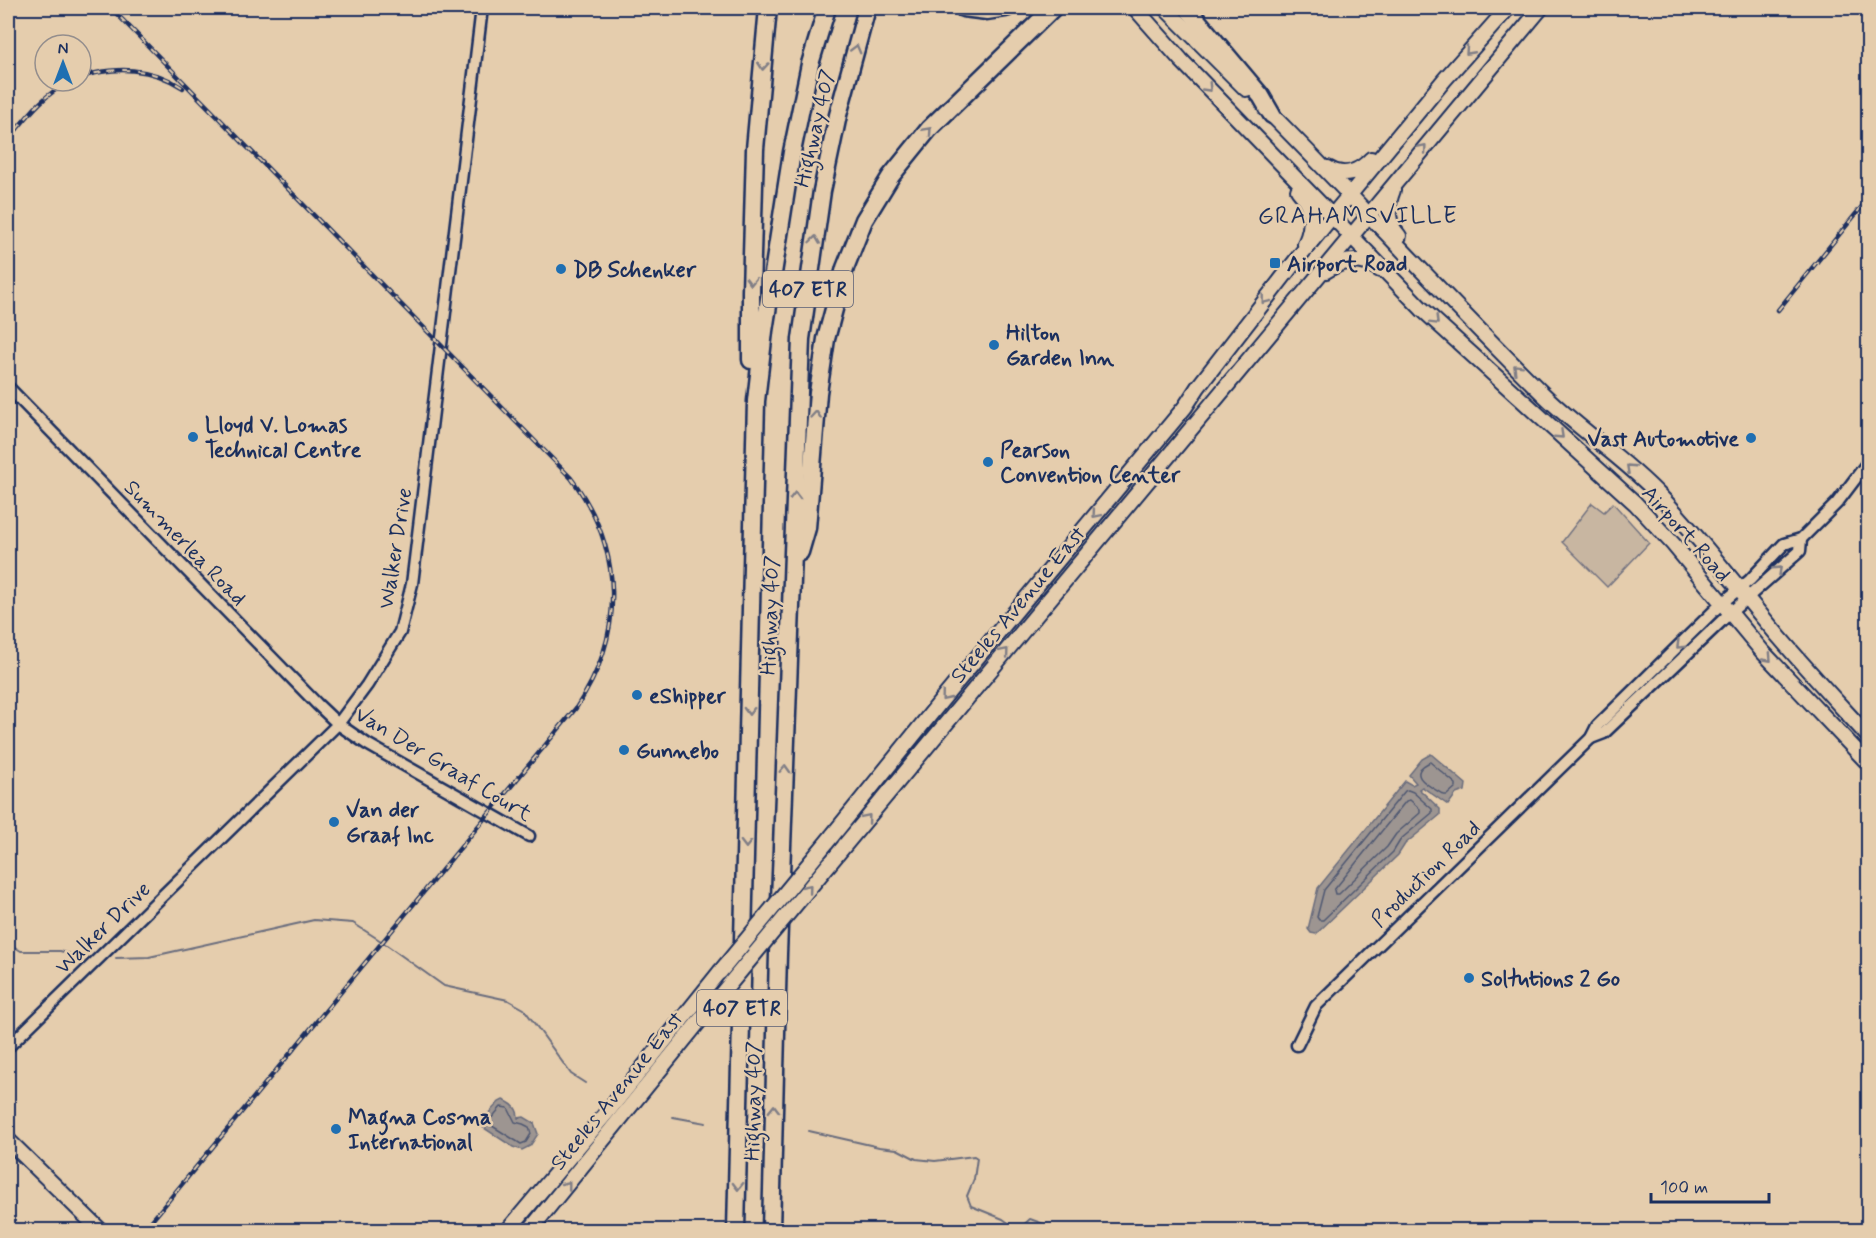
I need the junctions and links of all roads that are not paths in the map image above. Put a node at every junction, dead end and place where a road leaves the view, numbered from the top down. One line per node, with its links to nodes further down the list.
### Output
1 (482, 8): 32 (street, Walker Drive)
2 (768, 8): 27 (highway, one-way to 27)
3 (827, 8): 27 (highway, Highway 407 / 407 ETR)
4 (867, 8): 29 (highway, Highway 407 / 407 ETR, one-way to 4)
5 (963, 8): 6 (highway)
6 (1006, 8)
7 (1053, 8): 29 (highway, one-way to 7)
8 (1135, 8): 15 (main road, Airport Road, one-way to 15)
9 (1165, 8): 13 (main road, Airport Road)
10 (1186, 8): 13 (highway)
11 (1508, 8): 14 (main road, Steeles Avenue East, one-way to 14)
12 (1541, 8): 17 (main road, Steeles Avenue East, one-way to 12)
13 (1272, 115): 16 (main road, Airport Road)
14 (1390, 146): 16 (main road); 18 (main road, Steeles Avenue East)
15 (1270, 152): 20 (main road, Airport Road); 22 (main road)
16 (1314, 157): 18 (main road, Airport Road)
17 (1398, 179): 19 (main road, Steeles Avenue East); 23 (main road)
18 (1350, 194): 19 (main road, Airport Road); 20 (main road, Steeles Avenue East)
19 (1369, 214): 21 (main road, Steeles Avenue East); 23 (main road, Airport Road)
20 (1333, 215): 21 (main road, Airport Road); 22 (main road, Steeles Avenue East)
21 (1352, 235): 24 (main road, Steeles Avenue East); 25 (main road, Airport Road)
22 (1301, 254): 40 (main road, Steeles Avenue East, one-way to 40, bridge)
23 (1416, 262): 30 (main road, Airport Road, one-way to 23)
24 (1317, 277): 25 (main road); 41 (main road, Steeles Avenue East, one-way to 24, bridge)
25 (1394, 279): 31 (main road, Airport Road, one-way to 31)
26 (8, 387): 32 (street, Summerlea Road)
27 (756, 401): 42 (highway, Highway 407 / 407 ETR, one-way to 42)
28 (1869, 462): 30 (street, Production Road)
29 (793, 576): 43 (highway, Highway 407 / 407 ETR, one-way to 29)
30 (1744, 594): 31 (street, Production Road); 33 (main road, Airport Road)
31 (1726, 608): 34 (main road, Airport Road, one-way to 34); 36 (street, Production Road)
32 (338, 724): 35 (street, Van Der Graaf Court); 37 (street, Walker Drive)
33 (1869, 736)
34 (1869, 763)
35 (529, 837)
36 (1297, 1045)
37 (8, 1047)
38 (8, 1140): 39 (main road)
39 (100, 1230)
40 (508, 1230)
41 (530, 1230)
42 (736, 1230)
43 (771, 1230)

